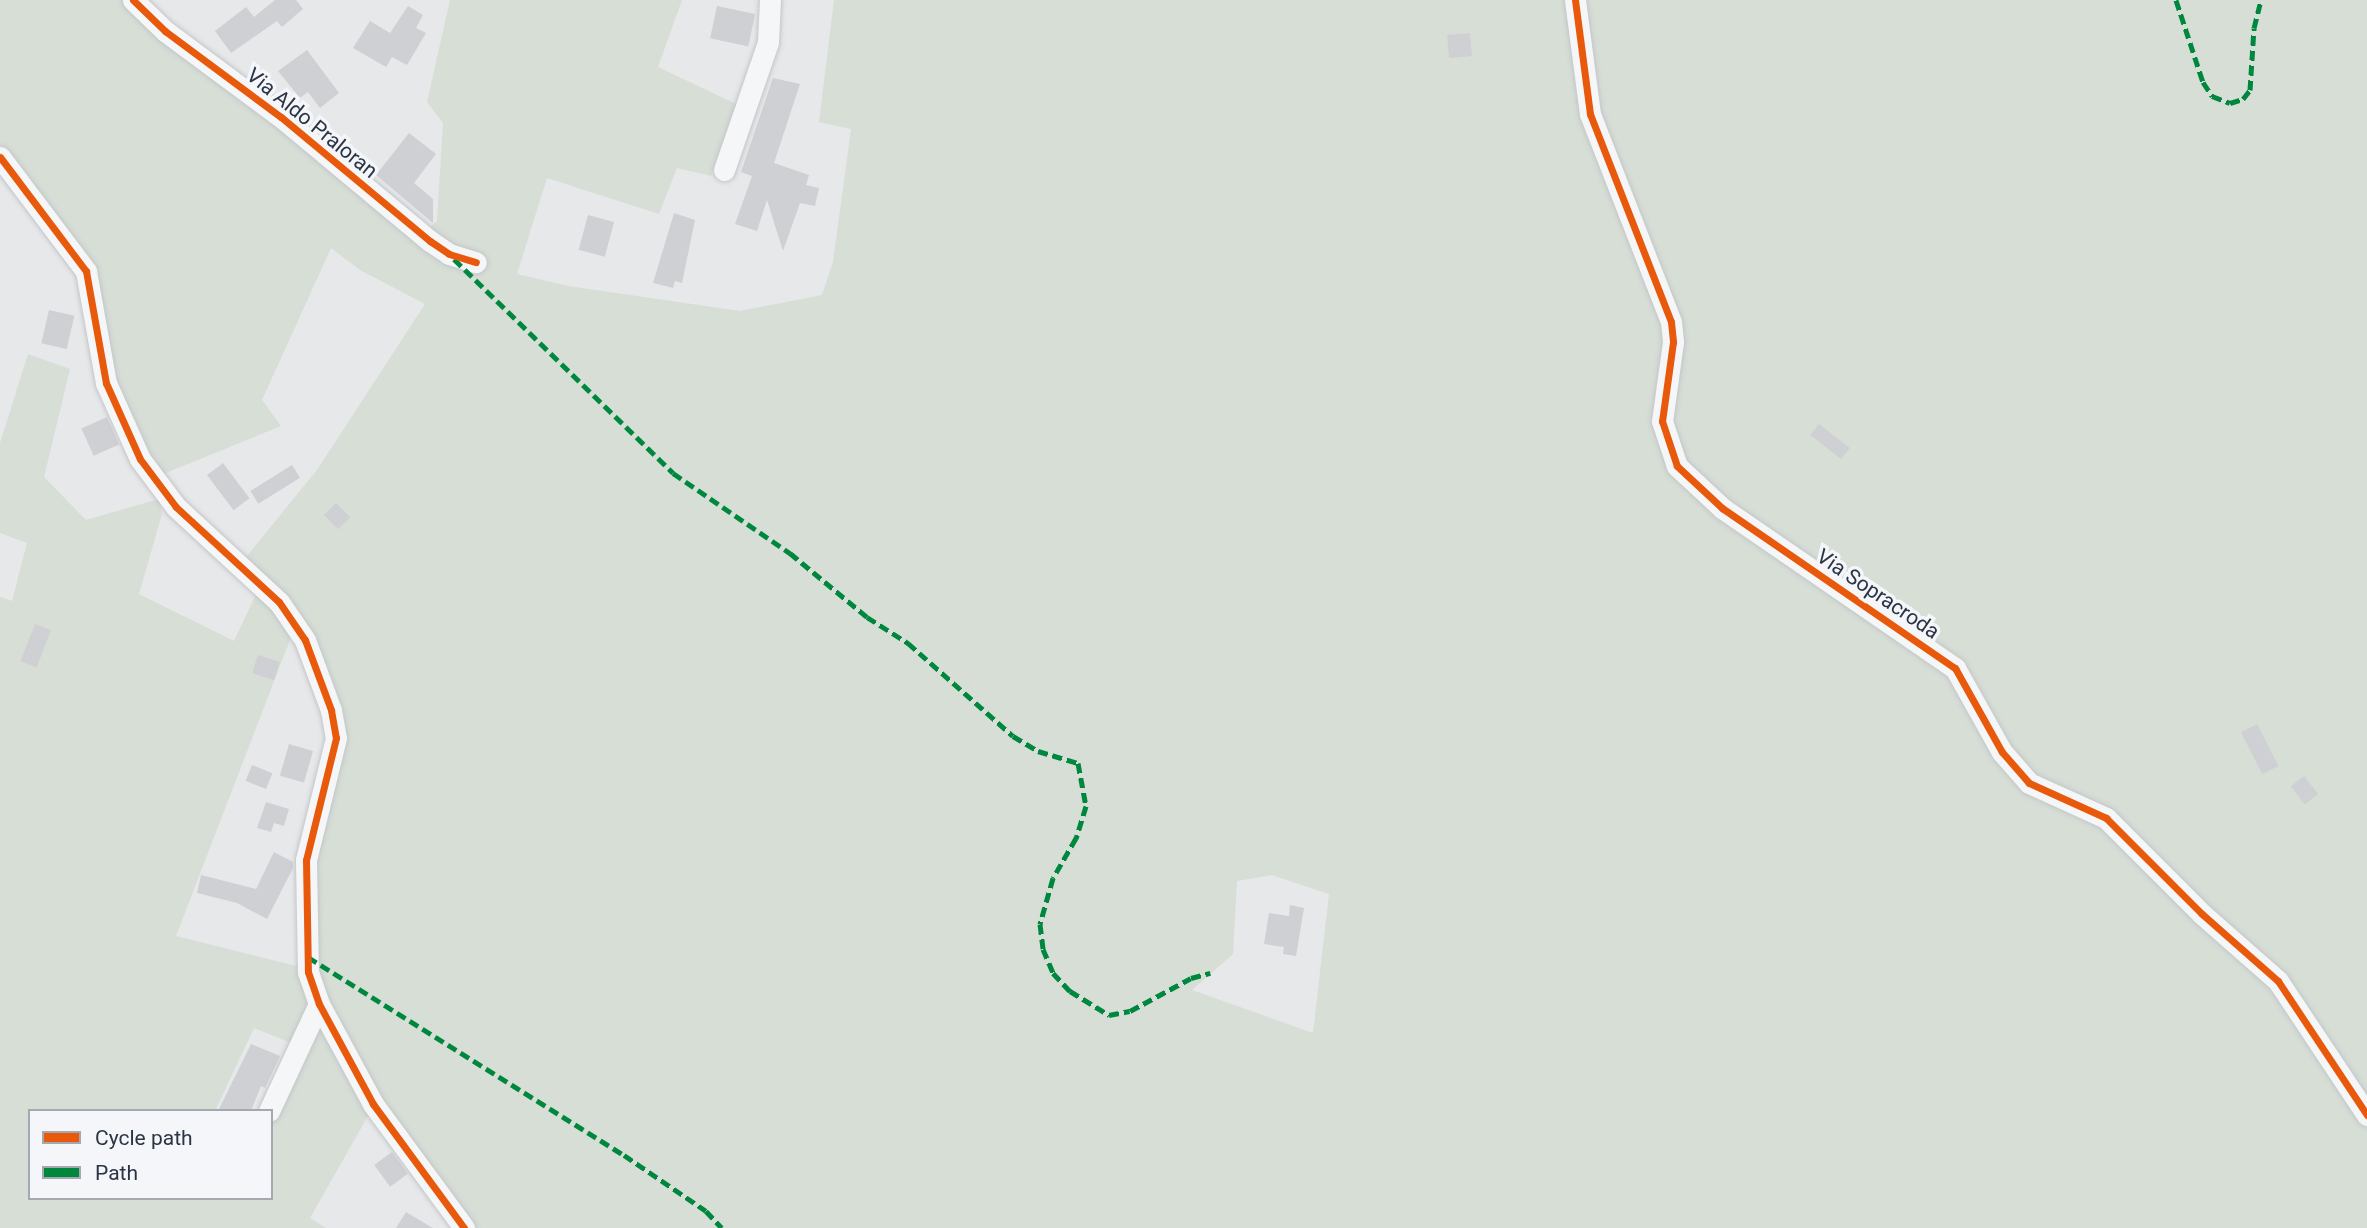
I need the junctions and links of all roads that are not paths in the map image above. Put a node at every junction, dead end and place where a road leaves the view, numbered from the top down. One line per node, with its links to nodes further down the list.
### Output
1 (133, 0): 6 (street, Via Aldo Praloran)
2 (771, 0): 5 (street)
3 (1575, 0): 9 (street, Via Sopracroda)
4 (0, 157): 7 (street)
5 (724, 170)
6 (476, 262)
7 (319, 1004): 8 (street); 10 (street)
8 (270, 1109)
9 (2367, 1115)
10 (464, 1228)

